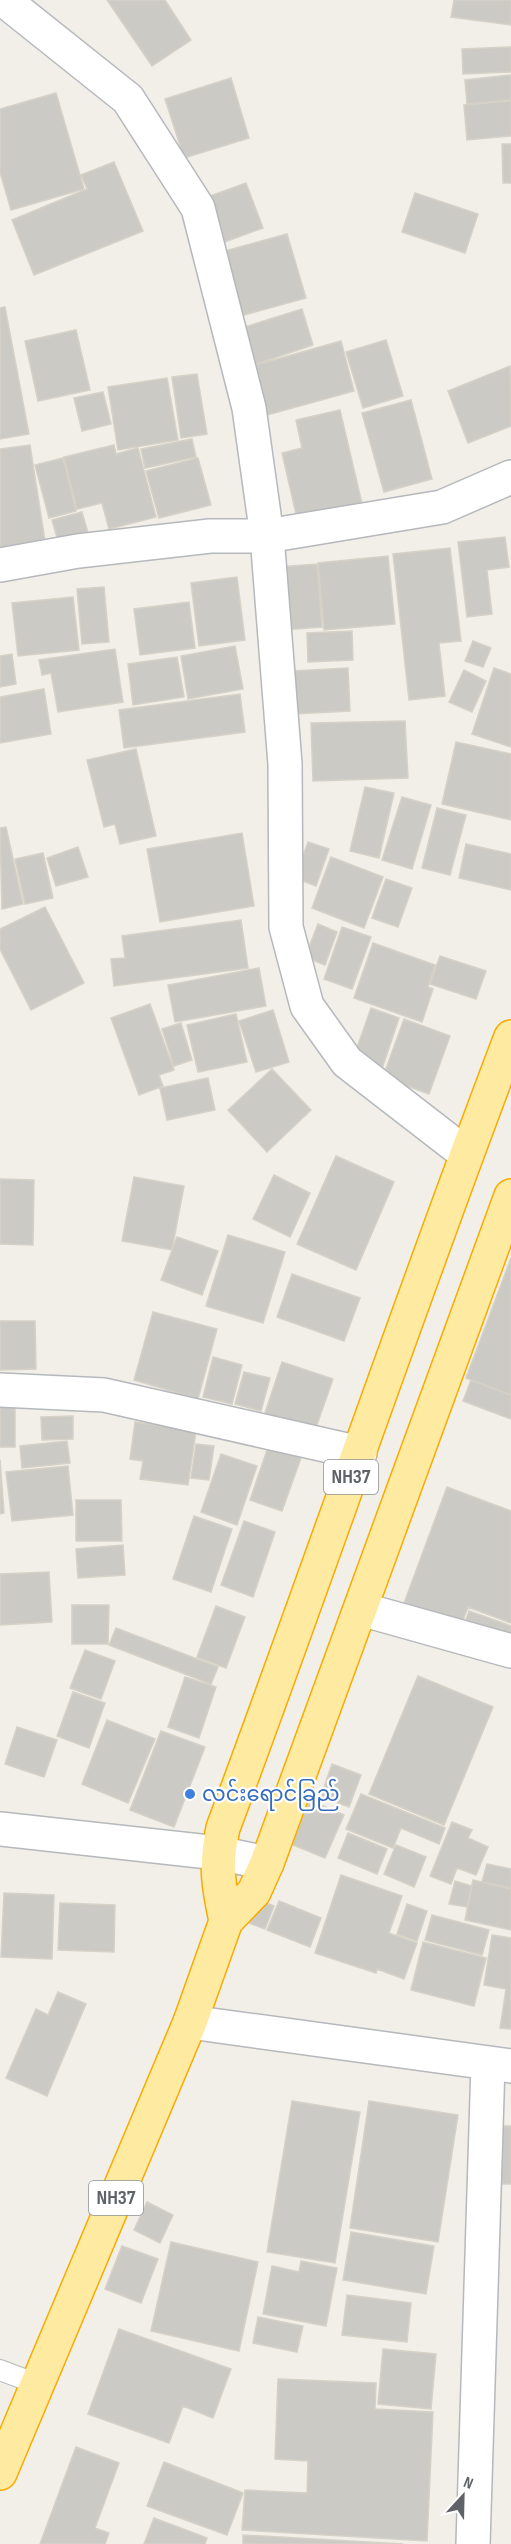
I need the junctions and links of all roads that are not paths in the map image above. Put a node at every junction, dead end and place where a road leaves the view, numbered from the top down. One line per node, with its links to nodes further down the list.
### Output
1 (4, 0): 3 (street)
2 (511, 477): 3 (street)
3 (267, 536): 4 (street); 6 (street)
4 (0, 565)
5 (511, 1036): 6 (highway, NH37)
6 (466, 1154): 9 (highway, NH37)
7 (508, 1215): 10 (highway, NH37)
8 (0, 1390): 9 (street)
9 (360, 1453): 13 (highway, NH37)
10 (361, 1609): 11 (street); 14 (highway, NH37)
11 (511, 1651)
12 (1, 1826): 13 (street)
13 (218, 1853): 14 (street); 15 (highway, NH37)
14 (267, 1863): 15 (highway, NH37)
15 (226, 1921): 16 (highway, NH37)
16 (190, 2022): 17 (street); 19 (highway, NH37)
17 (499, 2065): 21 (street)
18 (0, 2370): 19 (lane)
19 (37, 2384): 20 (highway, NH37)
20 (0, 2473)
21 (474, 2544)

